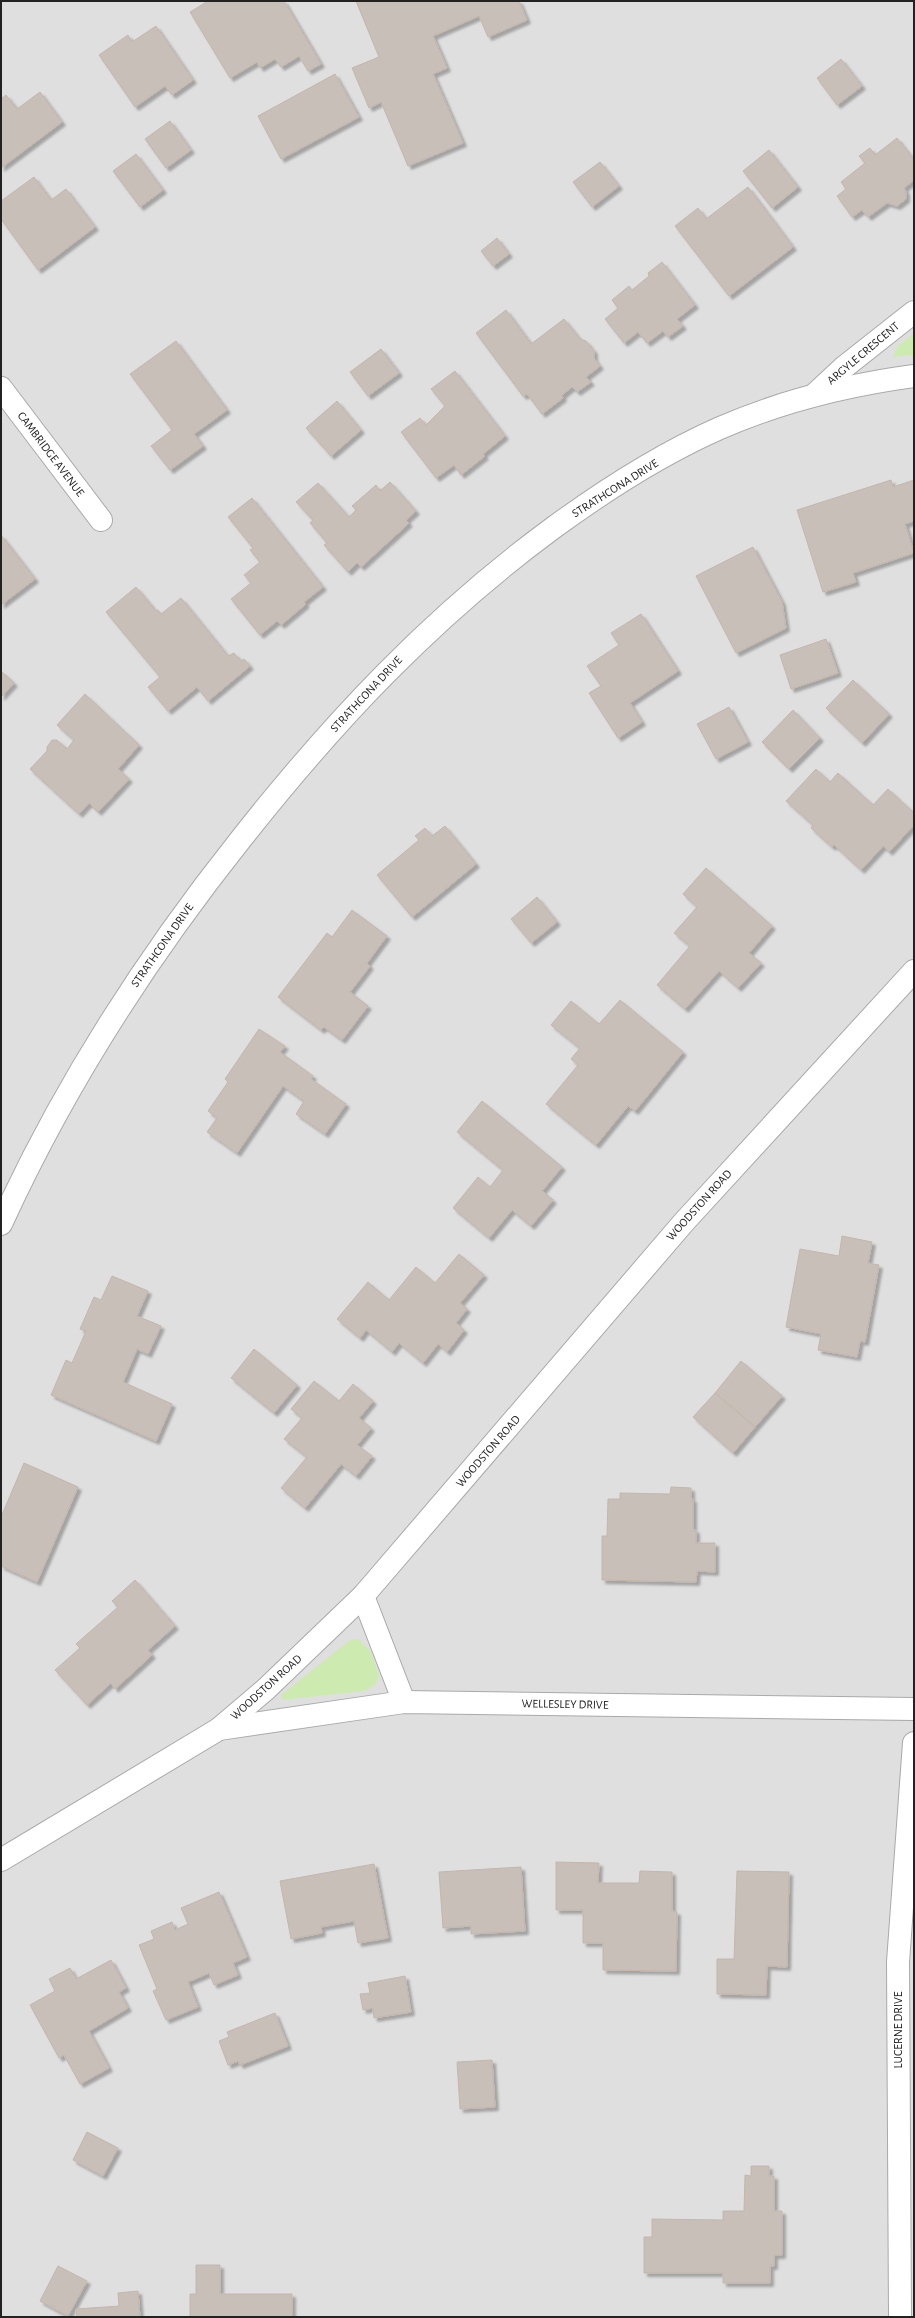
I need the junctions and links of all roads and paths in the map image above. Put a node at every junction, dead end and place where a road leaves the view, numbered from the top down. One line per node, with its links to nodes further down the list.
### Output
1 (914, 312): 4 (street, ARGYLE CRESCENT)
2 (914, 376): 4 (street, STRATHCONA DRIVE)
3 (1, 388): 5 (street, CAMBRIDGE AVENUE)
4 (813, 396): 7 (street, STRATHCONA DRIVE)
5 (100, 520)
6 (912, 975): 8 (street, WOODSTON ROAD)
7 (1, 1224)
8 (363, 1596): 9 (street); 11 (street, WOODSTON ROAD)
9 (404, 1702): 10 (street, WELLESLEY DRIVE); 11 (street, WELLESLEY DRIVE)
10 (914, 1709)
11 (219, 1729): 13 (street, WOODSTON ROAD)
12 (914, 1743): 14 (street, LUCERNE DRIVE)
13 (1, 1860)
14 (900, 2317)

